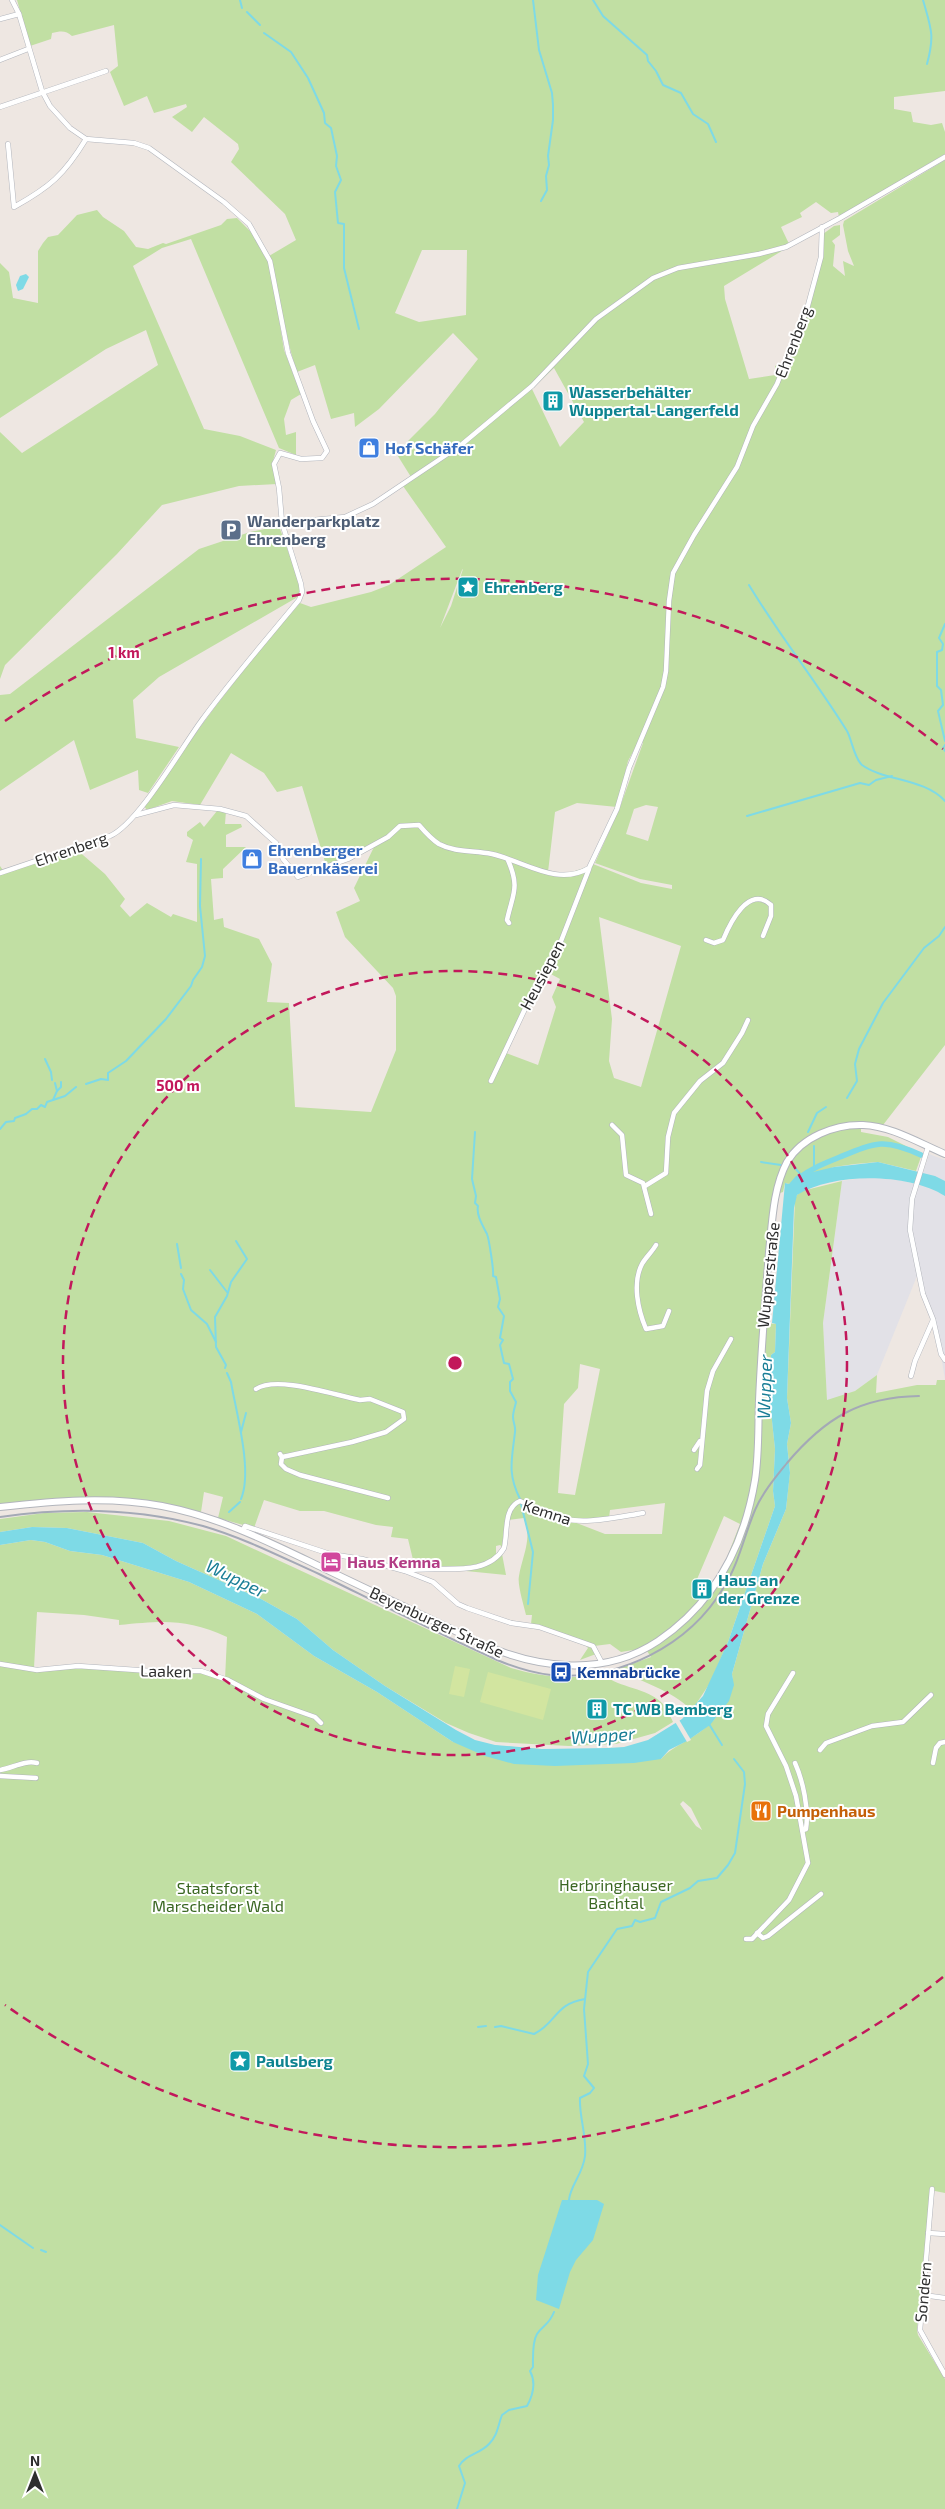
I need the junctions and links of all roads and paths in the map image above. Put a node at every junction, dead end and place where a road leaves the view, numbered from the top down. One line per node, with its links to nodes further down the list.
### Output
1 (12, 0): 2 (street)
2 (19, 14): 3 (street); 4 (street)
3 (0, 19)
4 (28, 49): 5 (street); 7 (street)
5 (0, 60)
6 (106, 71): 7 (street)
7 (42, 91): 8 (street); 9 (street)
8 (0, 107)
9 (86, 139): 10 (street); 13 (street, Ehrenberg)
10 (8, 144)
11 (945, 157): 12 (street)
12 (822, 228): 13 (street); 16 (street, Ehrenberg)
13 (282, 523): 14 (street, Ehrenberg)
14 (136, 815): 15 (street, Ehrenberg); 17 (street, Ehrenberg)
15 (508, 860): 16 (street, Ehrenberg); 18 (street)
16 (589, 868): 22 (street, Heusiepen)
17 (0, 873)
18 (509, 923)
19 (763, 936): 20 (street)
20 (706, 940)
21 (748, 1020): 26 (street)
22 (491, 1081)
23 (612, 1125): 26 (street)
24 (928, 1147): 25 (main road, Wupperstraße); 30 (street); 43 (main road, Wupperstraße)
25 (945, 1154)
26 (645, 1186): 27 (street)
27 (651, 1214)
28 (656, 1245): 29 (street)
29 (668, 1311)
30 (933, 1319): 32 (street); 33 (street)
31 (731, 1339): 35 (street)
32 (945, 1360)
33 (912, 1376)
34 (256, 1389): 38 (street)
35 (701, 1440): 36 (street); 37 (street)
36 (694, 1450)
37 (697, 1469)
38 (388, 1498)
39 (0, 1507): 41 (main road, Beyenburger Straße)
40 (643, 1513): 42 (street, Kemna)
41 (243, 1530): 42 (street, Kemna); 44 (main road, Beyenburger Straße)
42 (405, 1571): 44 (street, Kemna)
43 (714, 1588): 44 (main road, Beyenburger Straße)
44 (602, 1663)
45 (0, 1664): 48 (street, Laaken)
46 (793, 1673): 57 (street)
47 (931, 1695): 50 (street)
48 (321, 1723)
49 (945, 1742): 53 (street)
50 (820, 1750)
51 (37, 1763): 54 (street)
52 (795, 1763): 57 (street)
53 (933, 1763)
54 (0, 1770)
55 (0, 1776): 56 (street)
56 (36, 1778)
57 (803, 1830): 59 (street)
58 (821, 1894): 59 (street)
59 (757, 1933): 60 (street)
60 (746, 1939)
61 (932, 2189): 62 (street, Sondern)
62 (928, 2233): 63 (street); 64 (street, Sondern)
63 (945, 2234)
64 (923, 2295): 65 (street); 66 (street, Sondern)
65 (945, 2298)
66 (945, 2375)

